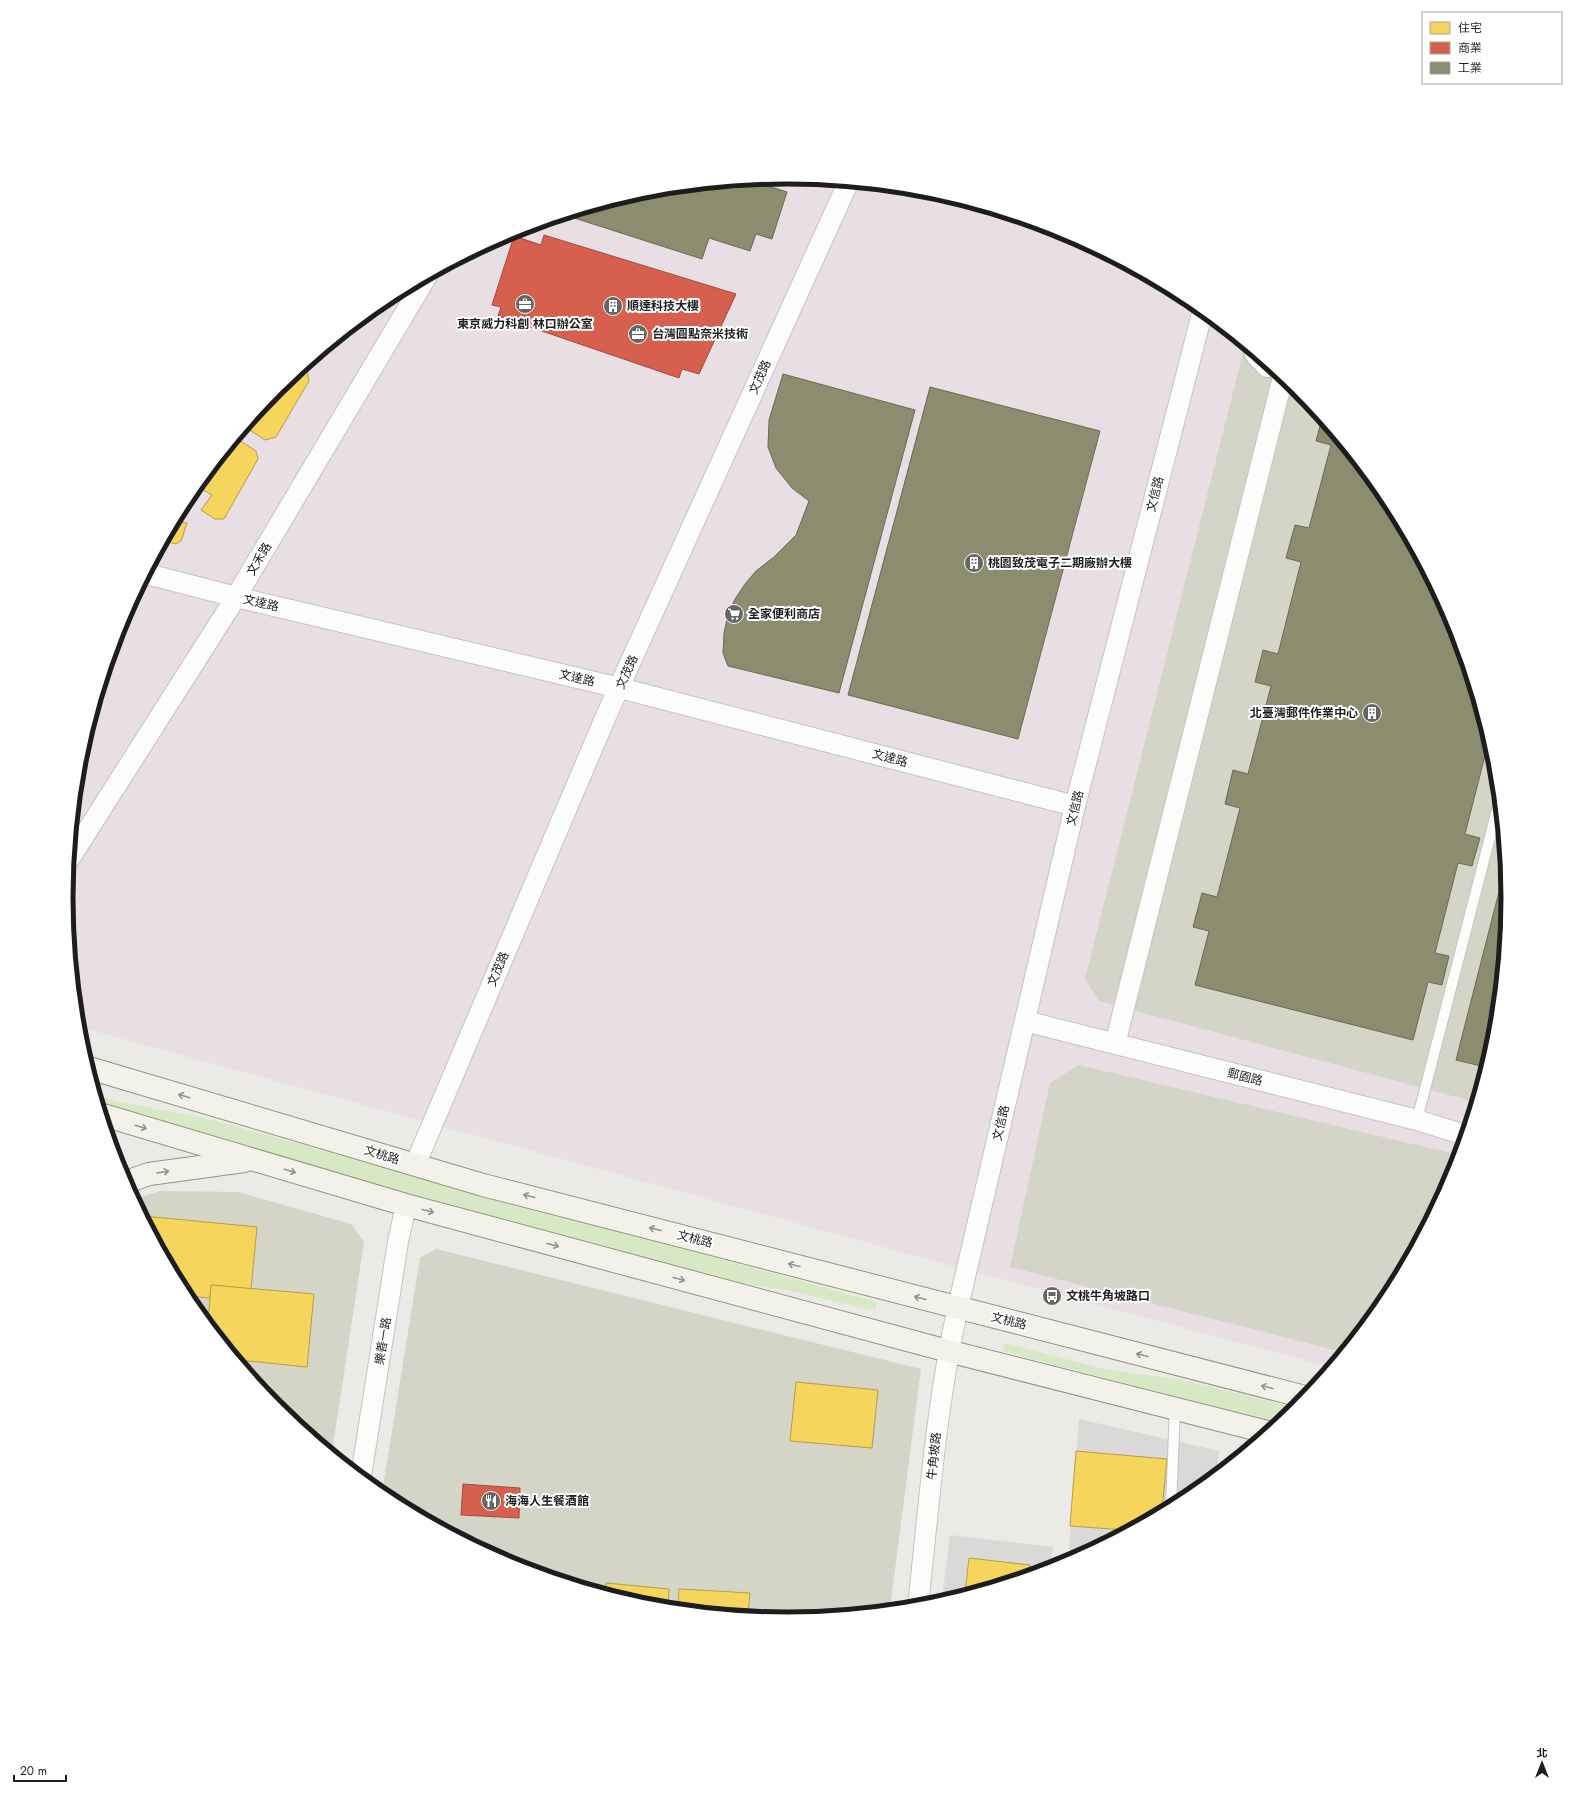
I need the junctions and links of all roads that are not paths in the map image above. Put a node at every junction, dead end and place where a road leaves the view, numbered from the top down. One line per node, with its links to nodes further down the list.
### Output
1 (846, 186): 7 (street, 文茂路)
2 (422, 284): 6 (street, 文禾路)
3 (1201, 316): 8 (street, 文信路)
4 (1268, 370): 12 (street)
5 (151, 575): 6 (street, 文達路)
6 (236, 598): 7 (street, 文達路); 10 (street, 文禾路)
7 (620, 688): 8 (street, 文達路); 18 (street, 文茂路)
8 (1075, 806): 11 (street, 文信路)
9 (1496, 814): 15 (lane)
10 (75, 850)
11 (1025, 1021): 12 (street, 郵園路); 21 (street, 文信路)
12 (1115, 1044): 15 (street, 郵園路)
13 (94, 1070): 18 (street, 文桃路, one-way to 13)
14 (108, 1116): 17 (street, one-way to 17)
15 (1418, 1120): 16 (street, 郵園路)
16 (1461, 1134)
17 (252, 1160): 19 (street, one-way to 17); 20 (street, one-way to 20)
18 (415, 1165): 21 (street, 文桃路, one-way to 18)
19 (131, 1180)
20 (406, 1205): 22 (street, one-way to 22); 26 (street, 樂善一路)
21 (958, 1307): 22 (street, 牛角坡路); 23 (street, 文桃路, one-way to 21)
22 (948, 1351): 24 (street); 28 (street, 牛角坡路)
23 (1298, 1395)
24 (1175, 1408): 25 (street); 27 (lane)
25 (1262, 1431)
26 (362, 1471)
27 (1171, 1499)
28 (919, 1599)

